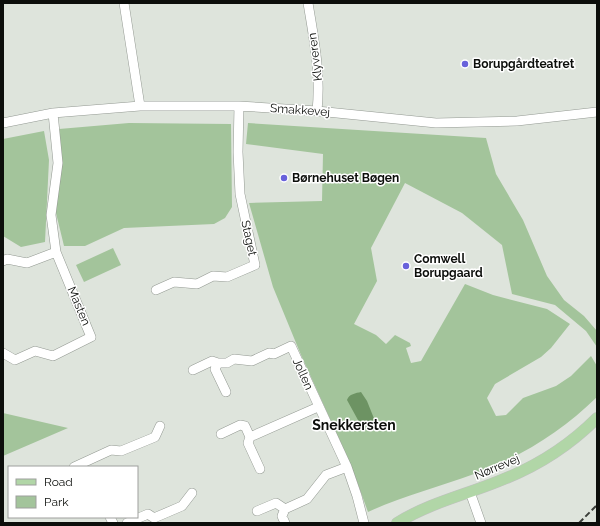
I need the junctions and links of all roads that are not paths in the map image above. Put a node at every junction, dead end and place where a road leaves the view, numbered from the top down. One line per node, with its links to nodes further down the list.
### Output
1 (124, 3): 3 (street)
2 (308, 3): 5 (street, Klyveren)
3 (140, 106): 4 (street, Smakkevej); 7 (street, Smakkevej)
4 (239, 106): 5 (street, Smakkevej); 11 (street, Staget)
5 (317, 111): 6 (street, Smakkevej)
6 (597, 112)
7 (53, 113): 8 (street, Smakkevej); 9 (street, Masten)
8 (3, 123)
9 (56, 252): 10 (street); 12 (street, Masten)
10 (3, 261)
11 (156, 290)
12 (3, 353)
13 (218, 363): 14 (street, Jollen); 15 (street); 16 (street, Jollen)
14 (193, 370)
15 (226, 392)
16 (318, 407): 20 (street); 22 (street, Jollen)
17 (597, 418): 24 (main road, Nørrevej)
18 (160, 426): 21 (street)
19 (221, 434): 20 (street)
20 (250, 437): 23 (street)
21 (80, 466)
22 (347, 468): 26 (street); 30 (street, Jollen)
23 (260, 469)
24 (470, 492): 31 (main road, Nørrevej); 32 (street)
25 (192, 493): 28 (street)
26 (285, 509): 27 (street); 29 (street)
27 (257, 511)
28 (127, 523)
29 (285, 523)
30 (364, 523)
31 (397, 523)
32 (482, 523)

